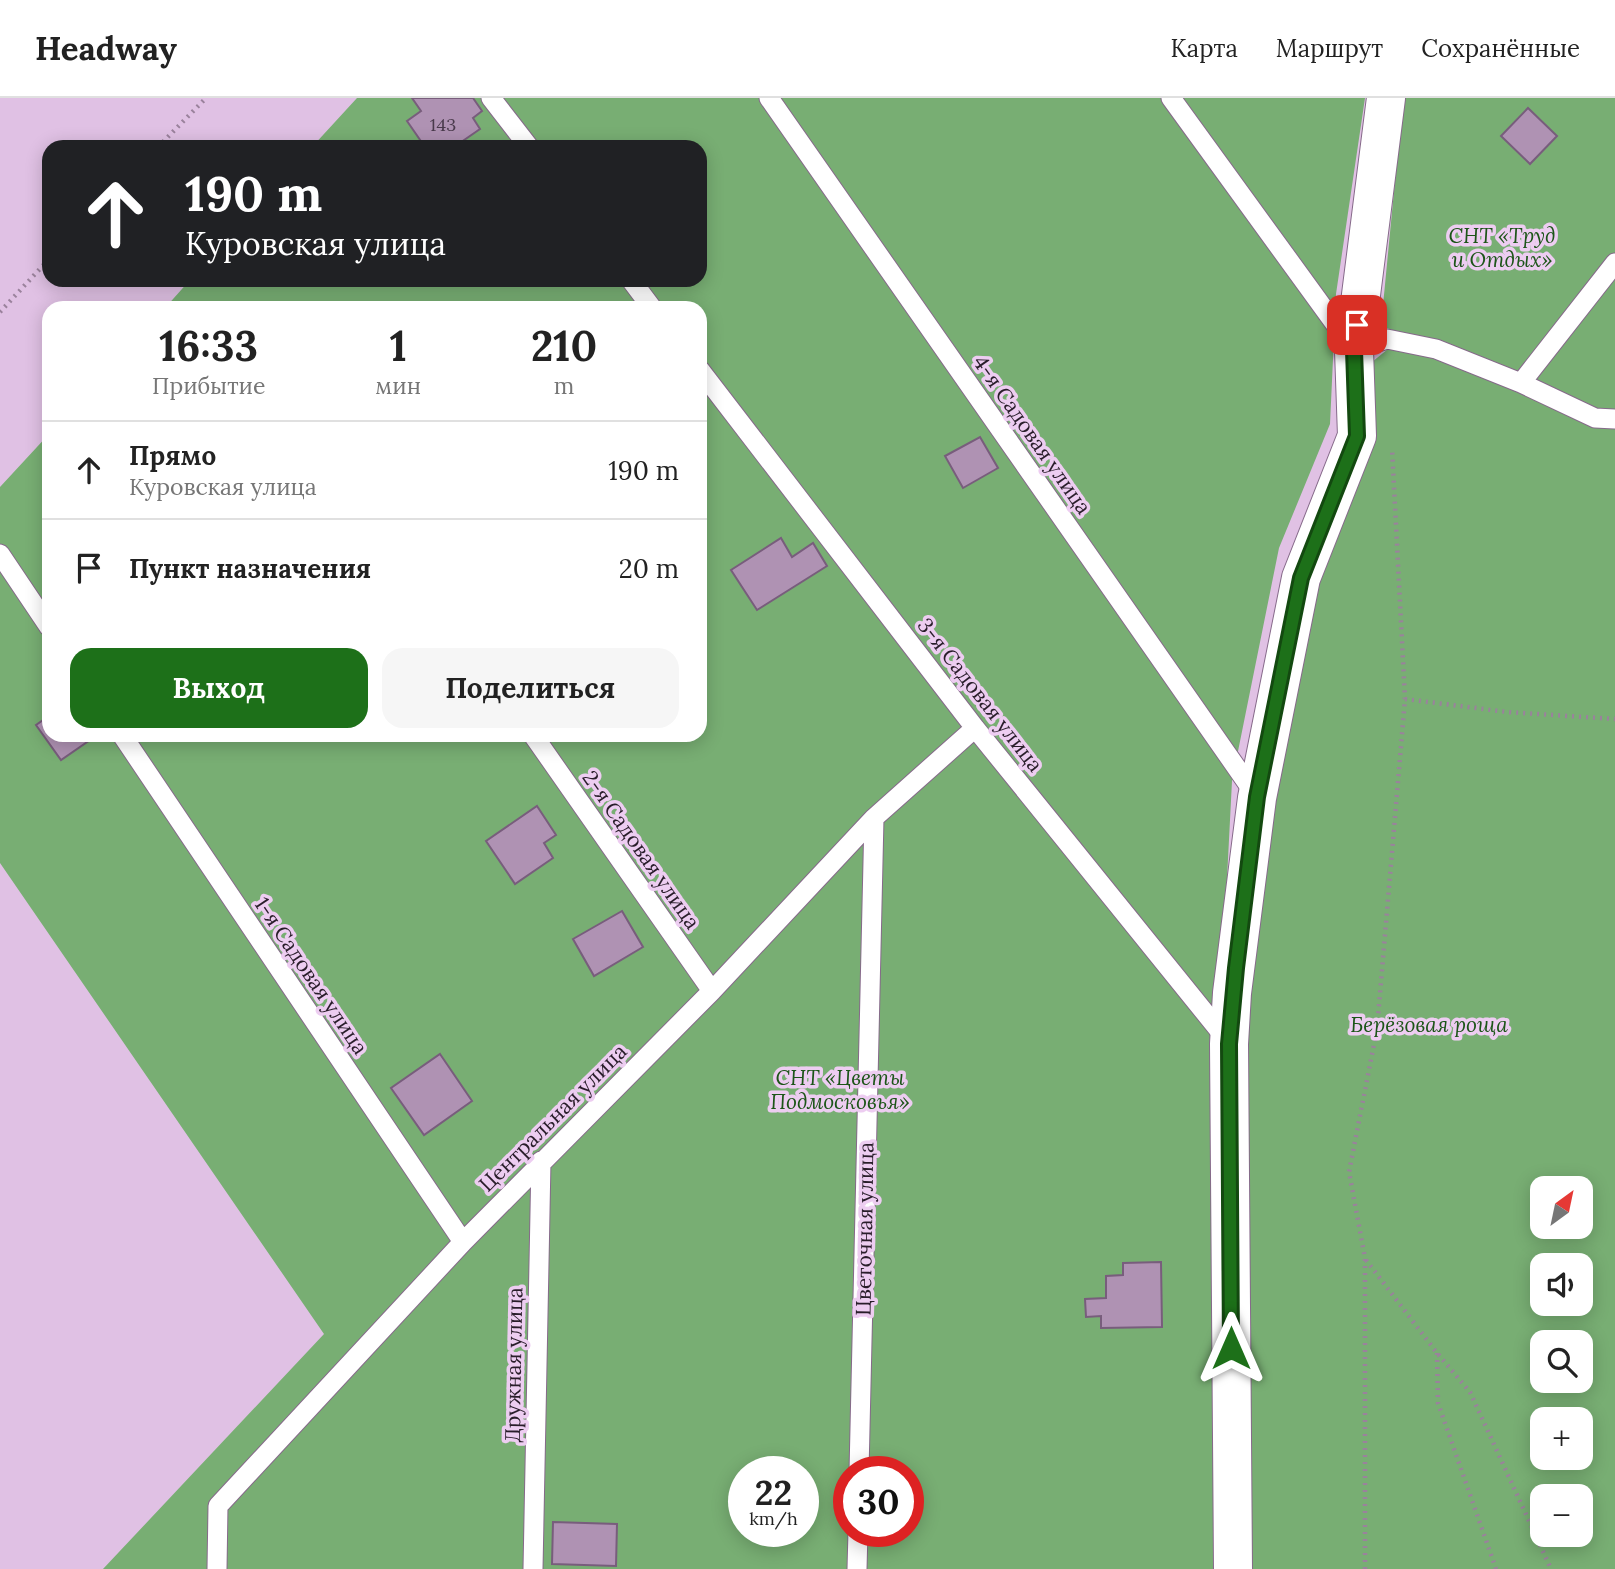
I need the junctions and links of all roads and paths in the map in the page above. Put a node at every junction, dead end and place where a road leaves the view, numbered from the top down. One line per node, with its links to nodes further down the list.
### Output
1 (206, 98): 6 (path)
2 (491, 98): 7 (lane)
3 (769, 98): 23 (lane, 4-я Садовая улица)
4 (1171, 98): 11 (lane)
5 (1386, 98): 11 (street)
6 (165, 140)
7 (524, 140)
8 (1615, 263): 13 (lane)
9 (42, 267): 10 (path)
10 (0, 312)
11 (1354, 350): 13 (lane); 15 (street)
12 (707, 379): 20 (lane, 3-я Садовая улица)
13 (1521, 383): 14 (lane)
14 (1615, 419)
15 (1374, 435): 18 (path); 23 (street)
16 (0, 554): 17 (lane)
17 (42, 617)
18 (1405, 699): 19 (path); 29 (path)
19 (1615, 719)
20 (975, 728): 24 (lane, Центральная улица); 26 (lane, 3-я Садовая улица)
21 (127, 742): 28 (lane, 1-я Садовая улица)
22 (538, 742): 25 (lane, 2-я Садовая улица)
23 (1257, 797): 26 (street)
24 (874, 818): 25 (lane, Центральная улица); 31 (lane, Цветочная улица)
25 (712, 991): 27 (lane, Центральная улица)
26 (1229, 1044): 36 (street)
27 (541, 1161): 28 (lane, Центральная улица); 34 (lane, Дружная улица)
28 (463, 1242): 33 (lane, Центральная улица)
29 (1365, 1258): 30 (path); 37 (path)
30 (1437, 1353): 38 (path); 39 (path)
31 (859, 1456)
32 (858, 1547): 35 (lane)
33 (217, 1569)
34 (533, 1569)
35 (857, 1569)
36 (1233, 1569)
37 (1365, 1569)
38 (1496, 1569)
39 (1551, 1569)

